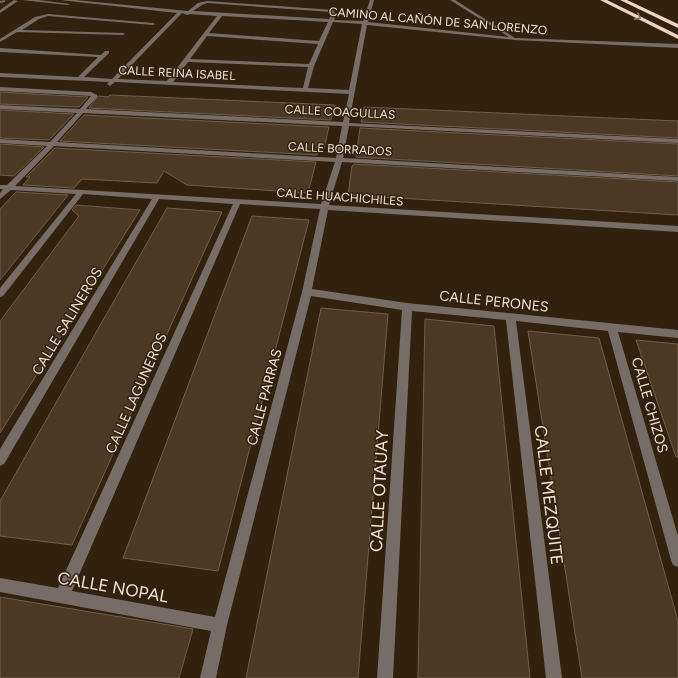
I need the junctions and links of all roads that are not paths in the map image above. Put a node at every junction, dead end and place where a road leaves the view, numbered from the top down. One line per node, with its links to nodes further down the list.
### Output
1 (18, 0): 9 (street); 10 (street)
2 (24, 0): 11 (street, CAMINO AL CAÑÓN DE SAN LORENZO)
3 (62, 0): 11 (street, CAMINO AL CAÑÓN DE SAN LORENZO)
4 (372, 0): 17 (street)
5 (452, 0): 23 (street)
6 (603, 0): 22 (highway, one-way to 22)
7 (623, 0): 19 (highway)
8 (631, 0): 14 (highway)
9 (2, 1)
10 (0, 12)
11 (180, 12): 12 (street, CAMINO AL CAÑÓN DE SAN LORENZO); 34 (street)
12 (189, 13): 13 (street, CAMINO AL CAÑÓN DE SAN LORENZO); 16 (street)
13 (220, 15): 16 (street, CAMINO AL CAÑÓN DE SAN LORENZO); 21 (street)
14 (678, 19)
15 (136, 22): 18 (street); 20 (street); 20 (street)
16 (330, 22): 17 (street, CAMINO AL CAÑÓN DE SAN LORENZO); 25 (street)
17 (366, 23): 23 (street, CAMINO AL CAÑÓN DE SAN LORENZO); 39 (street, CALLE PARRAS)
18 (153, 24)
19 (678, 26)
20 (17, 31): 24 (street)
21 (205, 34): 25 (street); 30 (street)
22 (678, 37)
23 (515, 39): 26 (street, CAMINO AL CAÑÓN DE SAN LORENZO)
24 (0, 41)
25 (321, 43): 31 (street)
26 (678, 46)
27 (0, 50): 29 (street)
28 (107, 52): 29 (street)
29 (101, 56): 33 (street)
30 (186, 60): 31 (street); 35 (street)
31 (311, 66): 38 (street)
32 (0, 75): 33 (street, CALLE REINA ISABEL)
33 (80, 79): 34 (street, CALLE REINA ISABEL)
34 (113, 81): 35 (street, CALLE REINA ISABEL); 36 (street)
35 (169, 83): 38 (street, CALLE REINA ISABEL)
36 (108, 86)
37 (0, 90): 41 (street)
38 (305, 90): 39 (street, CALLE REINA ISABEL)
39 (352, 92): 42 (street, CALLE PARRAS)
40 (0, 107): 41 (street, CALLE COAGULLAS)
41 (83, 111): 42 (street, CALLE COAGULLAS); 45 (street)
42 (347, 123): 44 (street, CALLE COAGULLAS); 46 (street, CALLE PARRAS)
43 (0, 141): 45 (street, CALLE BORRADOS)
44 (678, 141)
45 (52, 144): 46 (street, CALLE BORRADOS); 49 (street)
46 (339, 160): 47 (street, CALLE BORRADOS); 54 (street, CALLE PARRAS)
47 (678, 179)
48 (0, 187): 49 (street, CALLE HUACHICHILES)
49 (9, 188): 50 (street, CALLE HUACHICHILES); 52 (street)
50 (82, 191): 51 (street, CALLE HUACHICHILES); 57 (street)
51 (157, 196): 53 (street, CALLE HUACHICHILES); 62 (street, CALLE SALINEROS)
52 (0, 197)
53 (238, 201): 54 (street, CALLE HUACHICHILES); 65 (street, CALLE LAGUNEROS)
54 (324, 208): 55 (street, CALLE HUACHICHILES); 56 (street, CALLE PARRAS)
55 (678, 229)
56 (307, 292): 58 (street, CALLE PERONES); 66 (street, CALLE PARRAS)
57 (0, 294)
58 (407, 307): 59 (street, CALLE PERONES); 68 (street, CALLE OTAUAY)
59 (510, 316): 60 (street, CALLE PERONES); 69 (street, CALLE MEZQUITE)
60 (612, 327): 61 (street, CALLE PERONES); 63 (street, CALLE CHIZOS)
61 (678, 334)
62 (0, 460)
63 (678, 560)
64 (0, 585): 65 (street, CALLE NOPAL)
65 (62, 596): 66 (street, CALLE NOPAL)
66 (220, 625): 67 (street, CALLE PARRAS)
67 (208, 678)
68 (385, 678)
69 (554, 678)

